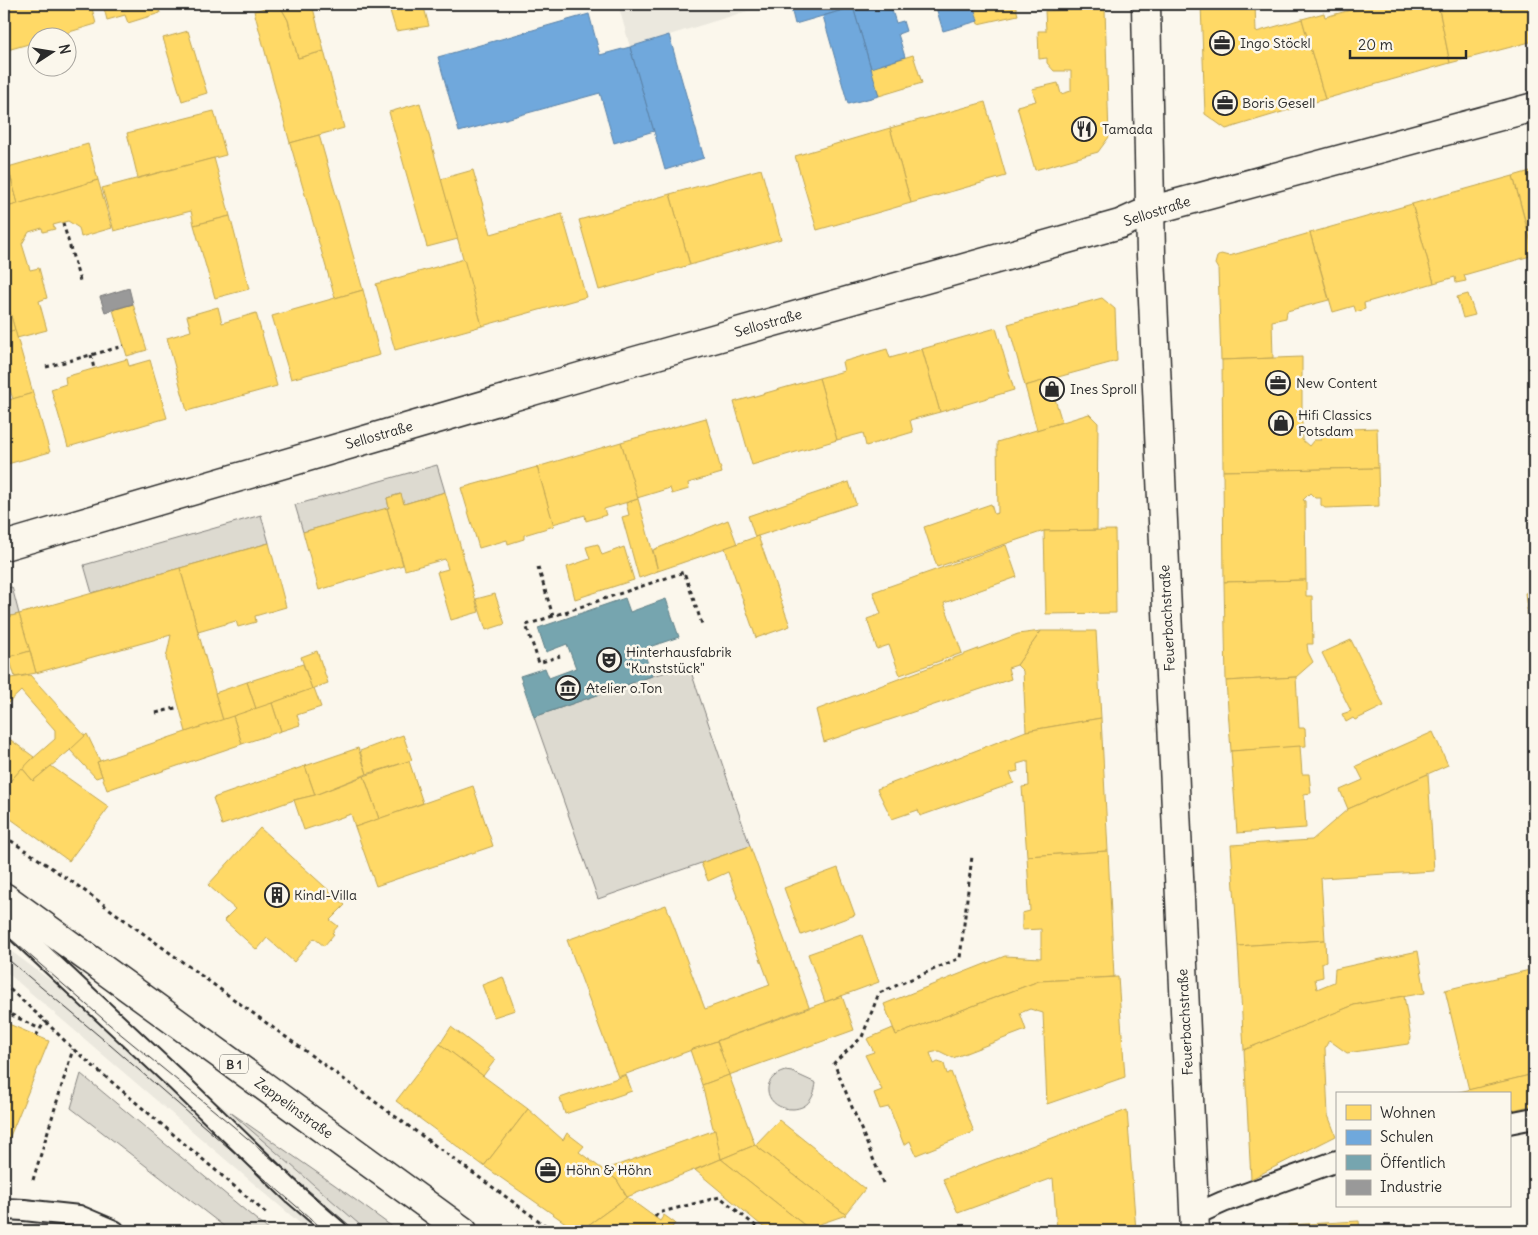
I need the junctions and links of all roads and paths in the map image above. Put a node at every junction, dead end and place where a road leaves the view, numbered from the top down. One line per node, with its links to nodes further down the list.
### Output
1 (1146, 4): 3 (street, Feuerbachstraße)
2 (1534, 107): 3 (street, Sellostraße)
3 (1149, 211): 10 (street, Sellostraße); 37 (street, Feuerbachstraße)
4 (63, 222): 5 (path)
5 (80, 281)
6 (124, 346): 7 (path)
7 (91, 355): 8 (path); 9 (path)
8 (46, 367)
9 (94, 369)
10 (4, 546)
11 (538, 567): 13 (path)
12 (566, 612): 13 (path); 14 (path); 15 (path)
13 (553, 616): 16 (path)
14 (568, 618)
15 (703, 627)
16 (560, 656)
17 (179, 707): 18 (path)
18 (156, 713)
19 (4, 836): 42 (path)
20 (972, 856): 32 (path)
21 (4, 897): 41 (street, Zeppelinstraße / B 1)
22 (4, 919): 40 (lane)
23 (4, 984): 25 (path)
24 (4, 1011): 26 (path)
25 (45, 1021): 26 (path); 28 (path)
26 (40, 1029): 27 (path)
27 (36, 1036)
28 (73, 1049): 34 (path); 36 (path)
29 (1534, 1118): 30 (lane)
30 (1510, 1123)
31 (1336, 1161): 37 (lane)
32 (883, 1183)
33 (4, 1209): 34 (lane)
34 (24, 1210): 39 (lane)
35 (655, 1217): 38 (path)
36 (273, 1219)
37 (1194, 1223)
38 (758, 1228)
39 (114, 1231)
40 (337, 1231)
41 (463, 1231)
42 (553, 1231)

